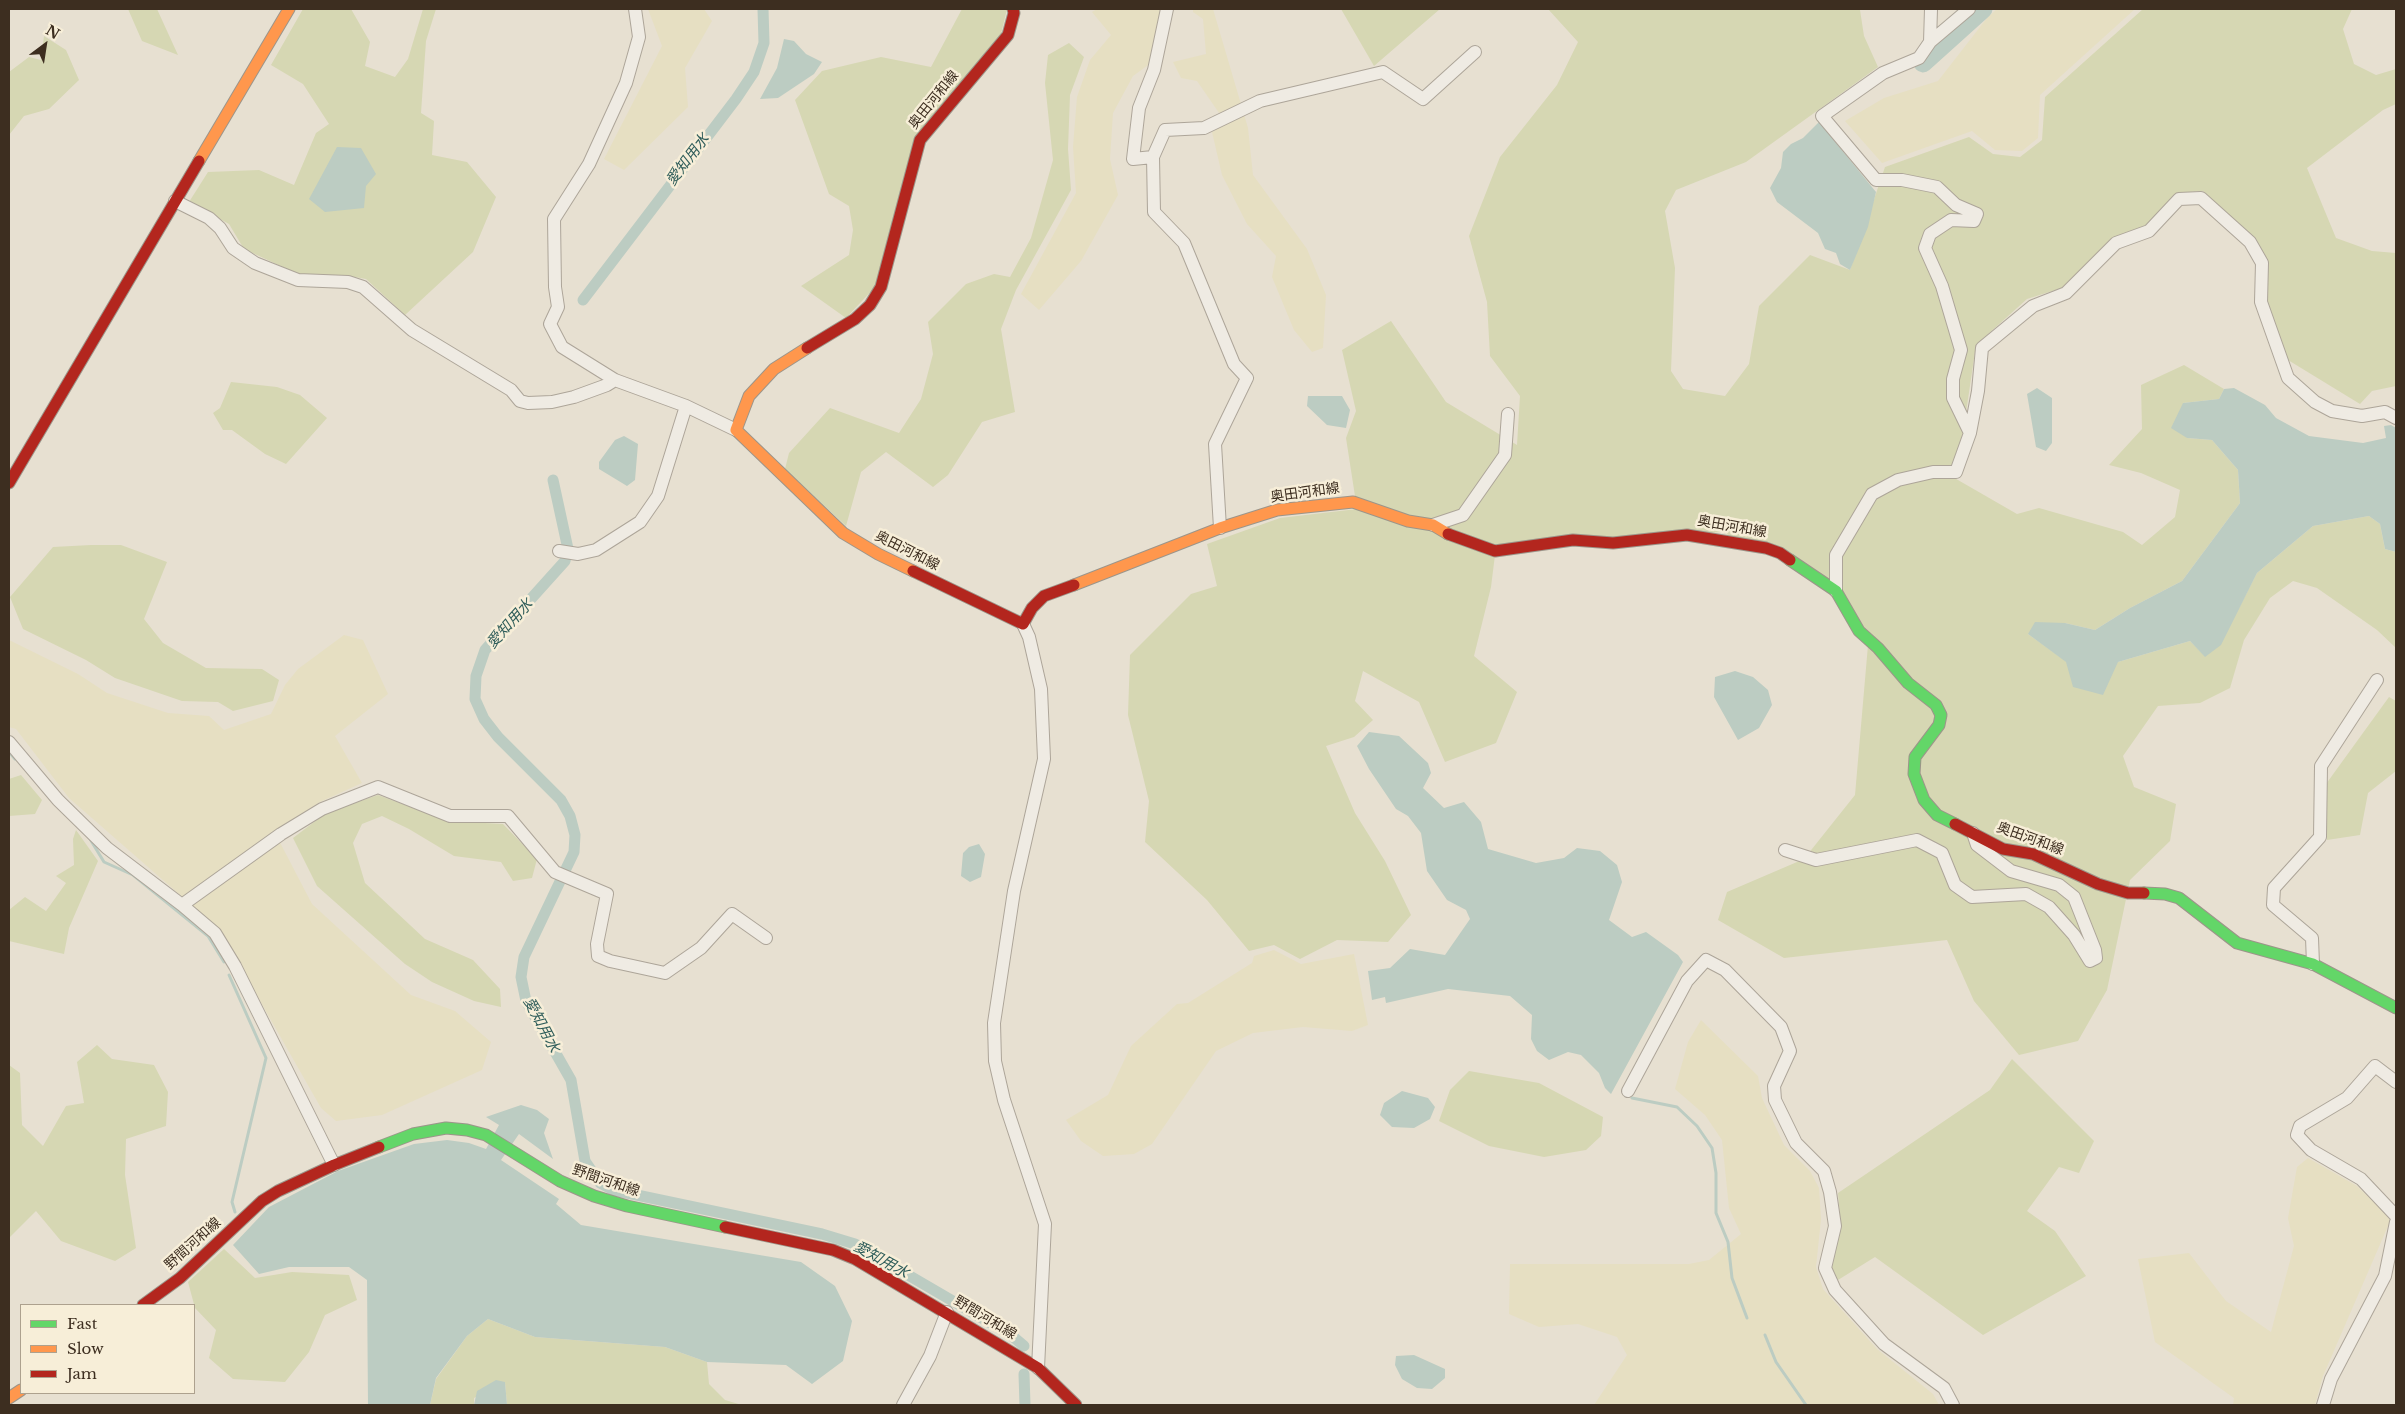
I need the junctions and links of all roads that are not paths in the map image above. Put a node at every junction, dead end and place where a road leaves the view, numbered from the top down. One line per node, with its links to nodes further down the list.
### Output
1 (289, 9): 10 (main road)
2 (635, 9): 11 (street)
3 (1013, 9): 15 (main road, 奥田河和線)
4 (1168, 9): 9 (street)
5 (1932, 9): 7 (street)
6 (1969, 9): 7 (street)
7 (1930, 42): 16 (street)
8 (1475, 52): 9 (street)
9 (1152, 157): 19 (street)
10 (175, 201): 11 (street); 17 (main road)
11 (614, 380): 12 (street)
12 (686, 406): 15 (street); 20 (street)
13 (1508, 414): 18 (street)
14 (2396, 418): 16 (street)
15 (736, 430): 22 (main road, 奥田河和線)
16 (1970, 433): 21 (street)
17 (9, 483)
18 (1433, 524): 19 (main road, 奥田河和線); 21 (main road, 奥田河和線)
19 (1220, 528): 22 (main road, 奥田河和線)
20 (559, 551)
21 (1836, 591): 25 (main road, 奥田河和線)
22 (1023, 624): 38 (street)
23 (2377, 680): 29 (street)
24 (9, 742): 27 (street)
25 (1973, 833): 26 (street); 29 (main road, 奥田河和線)
26 (1785, 850)
27 (182, 905): 28 (street); 33 (street)
28 (766, 938)
29 (2313, 964): 30 (main road, 奥田河和線)
30 (2396, 1008)
31 (2396, 1082): 34 (street)
32 (1628, 1091): 43 (street)
33 (334, 1165): 36 (main road, 野間河和線); 37 (main road, 野間河和線)
34 (2396, 1216)
35 (2396, 1222): 44 (street)
36 (144, 1304)
37 (947, 1312): 38 (main road, 野間河和線); 41 (street)
38 (1038, 1368): 42 (main road, 野間河和線)
39 (20, 1391): 40 (main road)
40 (9, 1398)
41 (903, 1405)
42 (1076, 1405)
43 (1953, 1405)
44 (2323, 1405)

